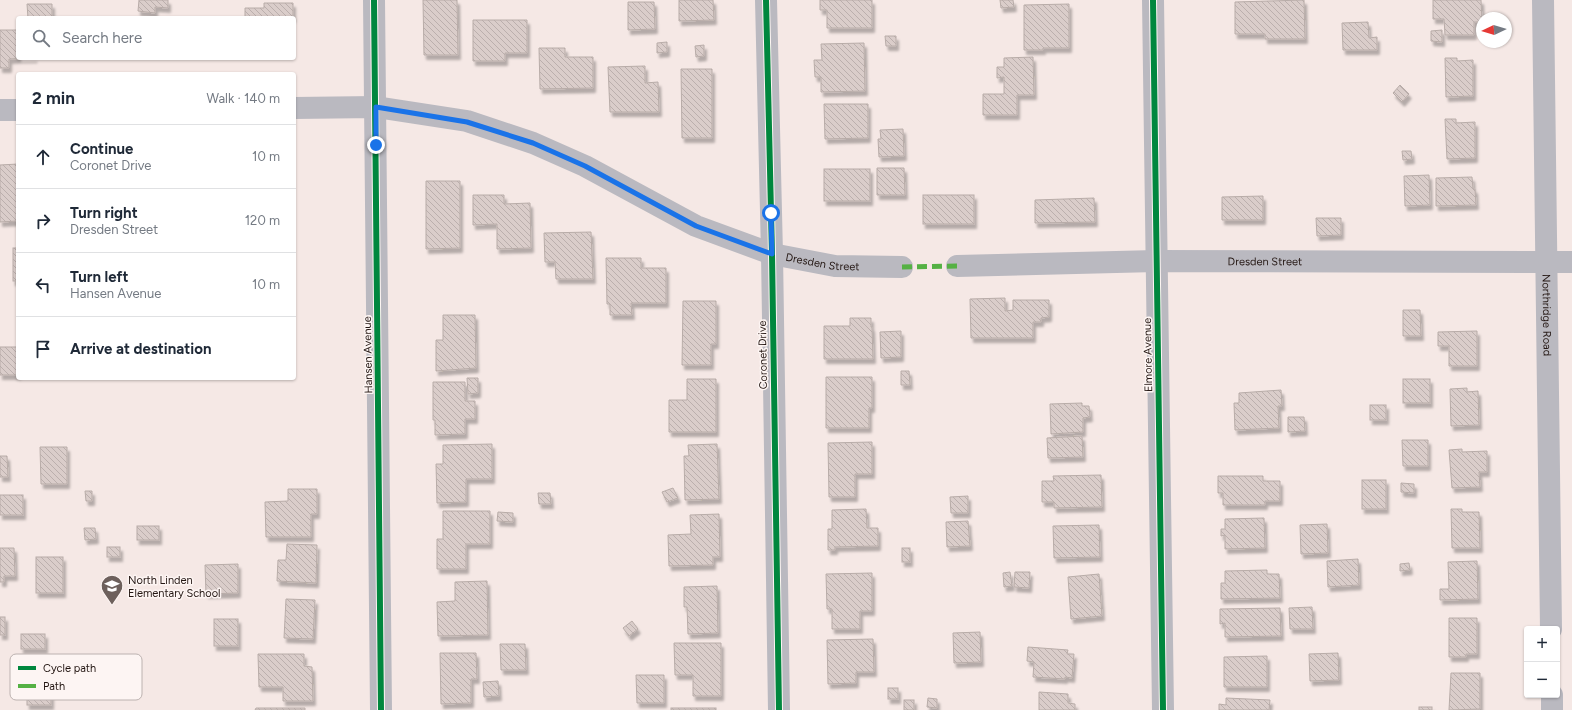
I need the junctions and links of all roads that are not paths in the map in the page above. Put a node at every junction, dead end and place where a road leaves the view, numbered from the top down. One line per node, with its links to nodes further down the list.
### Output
1 (374, 0): 5 (street, Hansen Avenue)
2 (766, 0): 9 (street, Coronet Drive)
3 (1153, 0): 10 (street, Elmore Avenue)
4 (1543, 0): 11 (street, Northridge Road)
5 (376, 107): 6 (street, Dresden Street); 9 (street, Dresden Street); 17 (street, Hansen Avenue)
6 (296, 108)
7 (0, 110): 8 (street)
8 (16, 110)
9 (772, 254): 14 (street, Dresden Street); 18 (street, Coronet Drive)
10 (1156, 261): 11 (street, Dresden Street); 13 (street, Dresden Street); 19 (street, Elmore Avenue)
11 (1546, 261): 12 (street, Dresden Street); 15 (street, Northridge Road)
12 (1572, 262)
13 (957, 266)
14 (902, 267)
15 (1551, 626)
16 (1552, 698): 20 (street)
17 (381, 710)
18 (779, 710)
19 (1163, 710)
20 (1552, 710)

